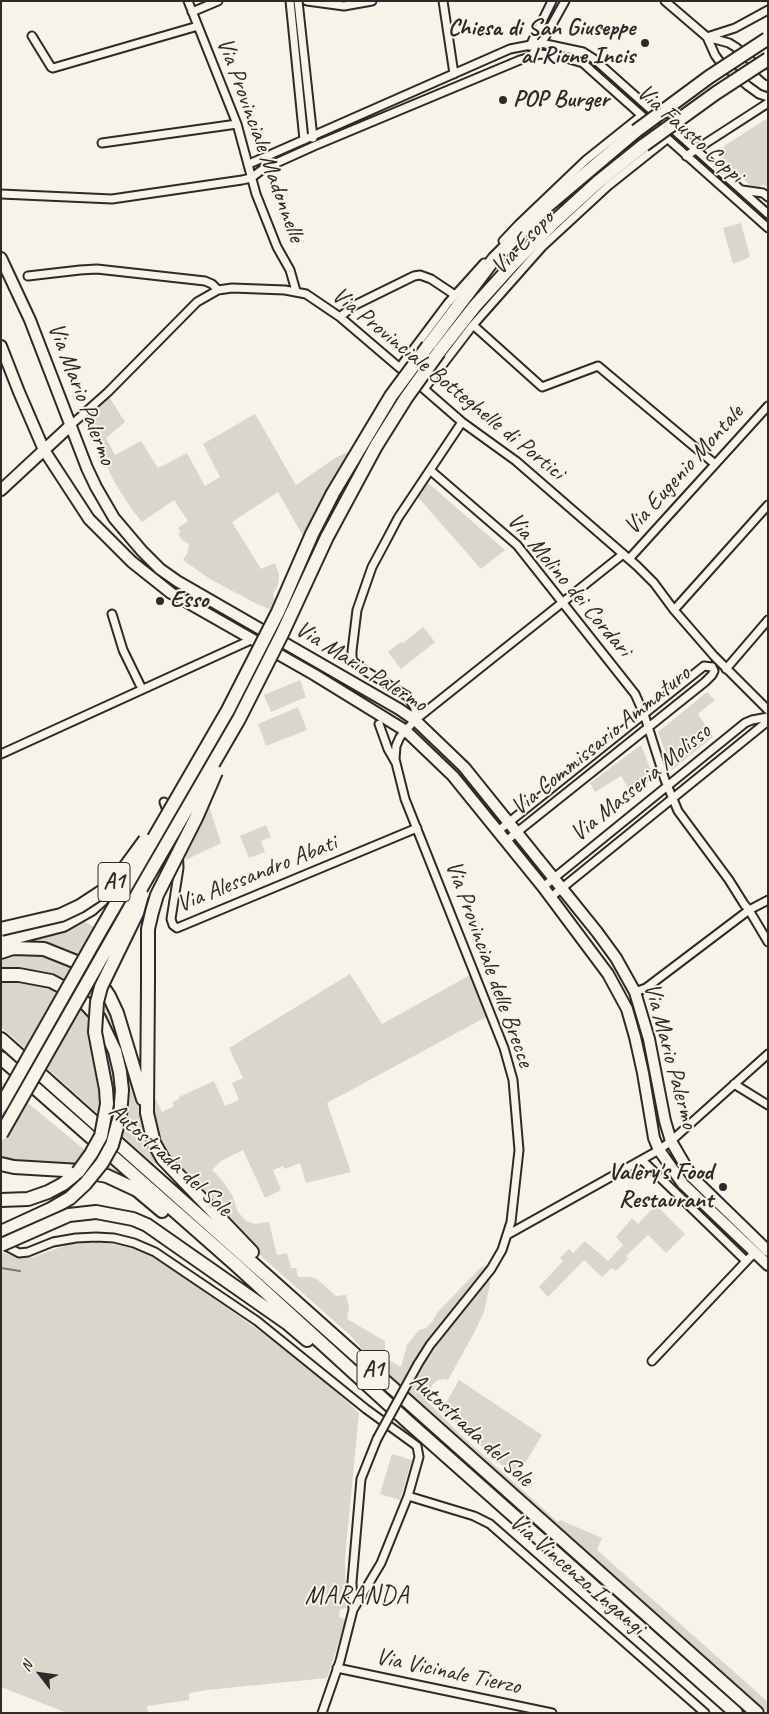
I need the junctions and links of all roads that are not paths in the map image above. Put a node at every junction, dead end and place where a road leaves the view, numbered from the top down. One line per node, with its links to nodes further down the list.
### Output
1 (188, 1): 12 (street, Via Provinciale Madonnelle)
2 (218, 1): 12 (street)
3 (290, 1): 29 (street)
4 (298, 1): 27 (street)
5 (307, 1): 6 (street)
6 (372, 1)
7 (443, 1): 21 (street)
8 (552, 1): 18 (street)
9 (565, 1): 17 (street)
10 (665, 1): 15 (street)
11 (768, 10): 15 (street)
12 (192, 12): 13 (street, Via Provinciale Madonnelle)
13 (198, 26): 14 (street); 26 (street, Via Provinciale Madonnelle)
14 (32, 36)
15 (707, 37): 22 (street); 23 (street)
16 (767, 38): 81 (highway, bridge)
17 (541, 43): 18 (street, Via Fausto Coppi); 19 (street); 32 (street, Via Fausto Coppi)
18 (530, 44): 19 (street); 21 (street, Via Fausto Coppi)
19 (531, 56): 25 (street, Via Fausto Coppi); 31 (street)
20 (768, 59): 73 (highway, bridge)
21 (454, 74): 27 (street, Via Fausto Coppi)
22 (768, 76)
23 (768, 97)
24 (768, 103): 32 (street)
25 (642, 116): 28 (street, Via Fausto Coppi); 45 (street, Via Esopo)
26 (237, 124): 30 (street); 34 (street, Via Provinciale Madonnelle)
27 (313, 135): 29 (street, Via Fausto Coppi); 31 (street)
28 (667, 139): 33 (street, Via Fausto Coppi); 47 (street, Via Esopo)
29 (304, 140): 31 (street); 34 (street, Via Fausto Coppi)
30 (102, 143)
31 (314, 146): 35 (street)
32 (696, 150): 33 (street); 36 (street, Via Fausto Coppi)
33 (686, 156): 40 (street, Via Fausto Coppi)
34 (249, 164): 35 (street, Via Provinciale Madonnelle)
35 (251, 178): 37 (street); 44 (street, Via Provinciale Madonnelle)
36 (742, 190): 38 (street, Via Fausto Coppi); 39 (street, Via Fausto Coppi)
37 (1, 196)
38 (768, 197)
39 (768, 214)
40 (768, 228)
41 (1, 258): 53 (street, Via Mario Palermo)
42 (28, 276): 43 (street)
43 (218, 290): 44 (street, Via Provinciale Botteghelle di Portici); 53 (street, Via Provinciale Botteghelle di Portici)
44 (296, 292): 46 (street, Via Provinciale Botteghelle di Portici)
45 (455, 295): 46 (street); 49 (street, Via Esopo)
46 (340, 318): 49 (street, Via Provinciale Botteghelle di Portici)
47 (473, 325): 50 (street, Via Esopo); 55 (street)
48 (1, 346): 54 (street, Via Mario Palermo)
49 (400, 367): 50 (street, Via Provinciale Botteghelle di Portici)
50 (424, 389): 52 (street, Via Provinciale Botteghelle di Portici)
51 (768, 406): 55 (street, Via Eugenio Montale)
52 (462, 422): 56 (street); 59 (street, Via Provinciale Botteghelle di Portici)
53 (71, 425): 54 (street); 74 (street, Via Mario Palermo)
54 (44, 450): 57 (street); 65 (street, Via Mario Palermo)
55 (715, 464): 60 (street, Via Eugenio Montale)
56 (430, 470): 61 (street, Via Molino dei Cordari); 74 (street)
57 (1, 490)
58 (768, 505): 62 (street)
59 (622, 555): 60 (street, Via Provinciale Botteghelle di Portici); 61 (street, Via Provinciale delle Brecce)
60 (629, 559): 62 (street, Via Provinciale Botteghelle di Portici)
61 (563, 602): 71 (street, Via Molino dei Cordari); 74 (street, Via Provinciale delle Brecce)
62 (674, 610): 66 (street, Via Provinciale Botteghelle di Portici)
63 (112, 614): 69 (street)
64 (768, 620): 68 (street)
65 (252, 640): 69 (street); 78 (street, Via Mario Palermo)
66 (718, 661): 67 (street, Via Commissario Ammaturo); 68 (street, Via Provinciale Botteghelle di Portici)
67 (712, 667): 71 (street, Via Commissario Ammaturo); 77 (street, Via Commissario Ammaturo)
68 (726, 669): 70 (street, Via Provinciale Botteghelle di Portici)
69 (142, 690): 79 (street)
70 (768, 710)
71 (644, 714): 77 (street, Via Molino dei Cordari); 85 (street, Via Commissario Ammaturo)
72 (768, 717): 82 (street, Via Masseria Molisso)
73 (239, 719): 90 (highway, bridge); 110 (highway, bridge)
74 (415, 720): 78 (street, Via Provinciale delle Brecce); 85 (street, Via Mario Palermo)
75 (768, 721): 83 (street, Via Masseria Molisso)
76 (379, 724): 80 (street, Via Provinciale delle Brecce)
77 (648, 728): 82 (street, Via Molino dei Cordari); 88 (street, Via Commissario Ammaturo)
78 (406, 730): 80 (street, Via Provinciale delle Brecce); 87 (street, Via Mario Palermo)
79 (1, 754)
80 (396, 763): 86 (street, Via Provinciale delle Brecce)
81 (188, 781): 92 (highway, A1, bridge); 108 (highway, bridge)
82 (667, 785): 83 (street, Via Molino dei Cordari); 91 (street, Via Masseria Molisso)
83 (672, 799): 94 (street, Via Masseria Molisso); 97 (street, Via Molino dei Cordari)
84 (164, 802): 86 (street, Via Alessandro Abati)
85 (509, 822): 87 (street, Via Commissario Ammaturo); 88 (street, Via Mario Palermo)
86 (417, 828): 118 (street, Via Provinciale delle Brecce)
87 (498, 831): 89 (street, Via Mario Palermo)
88 (518, 832): 89 (street, Via Commissario Ammaturo); 91 (street, Via Mario Palermo)
89 (506, 840): 93 (street, Via Mario Palermo)
90 (148, 876): 111 (highway, bridge); 116 (highway, bridge)
91 (554, 878): 93 (street, Via Masseria Molisso); 94 (street, Via Mario Palermo)
92 (112, 885): 98 (highway, A1, bridge); 99 (highway)
93 (543, 887): 95 (street, Via Mario Palermo)
94 (562, 888): 95 (street, Via Masseria Molisso); 103 (street, Via Mario Palermo)
95 (551, 897): 113 (street, Via Mario Palermo)
96 (768, 900): 97 (street)
97 (749, 910): 100 (street, Via Molino dei Cordari); 103 (street)
98 (1, 929)
99 (1, 940)
100 (768, 942)
101 (1, 952): 110 (highway)
102 (1, 976): 117 (highway, bridge)
103 (635, 992): 112 (street, Via Mario Palermo)
104 (1, 1039): 124 (highway, Autostrada del Sole / A1)
105 (768, 1054): 107 (street)
106 (1, 1058): 122 (highway, Autostrada del Sole / A1)
107 (734, 1084): 109 (street); 112 (street)
108 (1, 1106)
109 (768, 1106)
110 (147, 1113): 124 (highway)
111 (1, 1134)
112 (671, 1141): 113 (street); 120 (street, Via Mario Palermo)
113 (659, 1150): 114 (street); 120 (street, Via Mario Palermo)
114 (642, 1160): 118 (street); 121 (street)
115 (1, 1164): 122 (highway)
116 (1, 1200)
117 (1, 1232)
118 (507, 1235): 128 (street, Via Provinciale delle Brecce, bridge)
119 (1, 1244): 126 (highway, bridge); 127 (street)
120 (763, 1247): 121 (street); 123 (street, Via Mario Palermo)
121 (746, 1261): 125 (street)
122 (236, 1265): 126 (highway, Autostrada del Sole / A1)
123 (768, 1265)
124 (318, 1320): 134 (highway, Autostrada del Sole / A1)
125 (652, 1361)
126 (407, 1421): 133 (highway, Autostrada del Sole / A1)
127 (408, 1496): 128 (street); 132 (street, Via Vincenzo Ingangi)
128 (353, 1610): 129 (street)
129 (337, 1668): 130 (street); 131 (street, Via Vicinale Tierzo)
130 (322, 1713)
131 (552, 1713)
132 (705, 1713)
133 (736, 1713)
134 (757, 1713)

